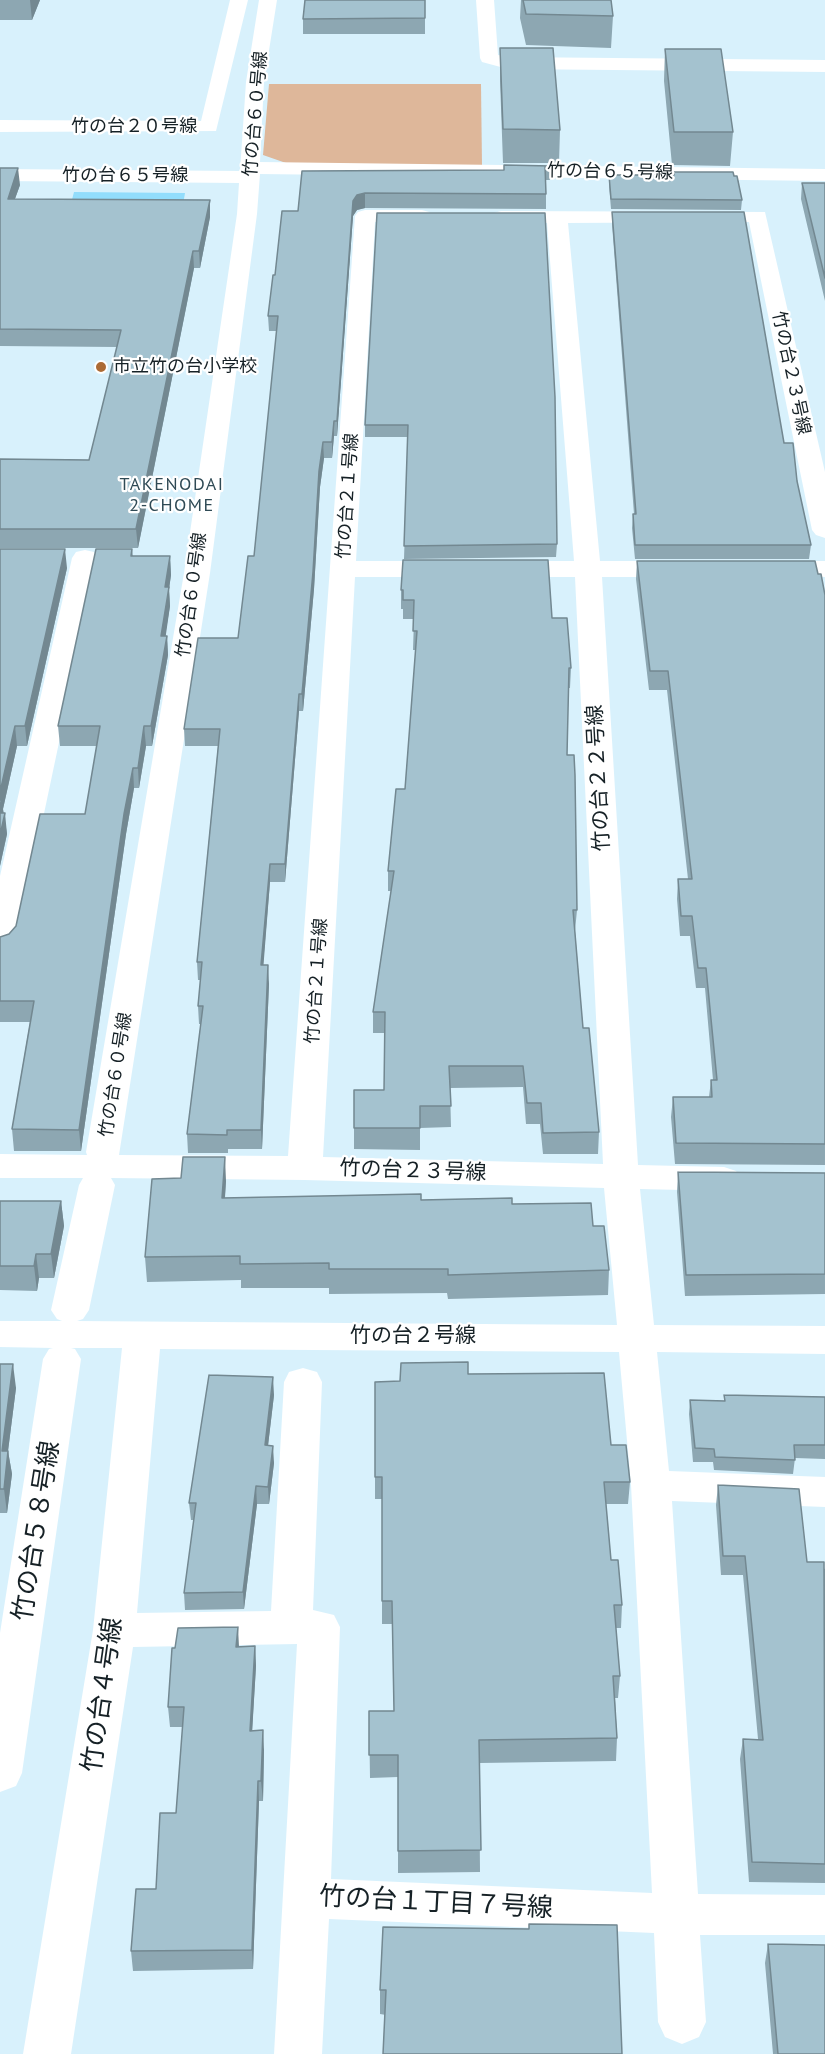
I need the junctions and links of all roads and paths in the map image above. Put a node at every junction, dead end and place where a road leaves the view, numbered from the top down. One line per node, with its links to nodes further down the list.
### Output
1 (239, 0): 5 (street, 竹の台２０号線)
2 (268, 0): 6 (street, 竹の台６０号線)
3 (485, 0): 4 (street)
4 (825, 66)
5 (0, 126)
6 (251, 172): 7 (street, 竹の台６５号線); 8 (street, 竹の台６５号線); 24 (street, 竹の台６０号線)
7 (0, 175)
8 (825, 175)
9 (444, 216): 14 (street, 竹の台２１号線)
10 (478, 217): 11 (street)
11 (558, 217): 12 (street, 竹の台２３号線); 15 (street, 竹の台２２号線)
12 (825, 530)
13 (85, 558): 19 (street)
14 (343, 569): 15 (street); 21 (street, 竹の台２１号線)
15 (588, 569): 16 (street); 22 (street, 竹の台２２号線)
16 (706, 569)
17 (754, 569): 18 (street)
18 (825, 569)
19 (0, 946)
20 (0, 1166): 21 (street, 竹の台２３号線)
21 (305, 1168): 22 (street, 竹の台２３号線)
22 (621, 1178): 23 (street, 竹の台２３号線); 27 (street, 竹の台２２号線)
23 (757, 1179)
24 (70, 1310)
25 (0, 1334): 26 (street, 竹の台２号線)
26 (142, 1335): 27 (street, 竹の台２号線); 34 (street, 竹の台４号線)
27 (637, 1338): 28 (street, 竹の台２号線); 31 (street)
28 (825, 1340)
29 (62, 1359): 35 (street, 竹の台５８号線)
30 (303, 1382): 33 (street)
31 (651, 1485): 32 (street); 37 (street)
32 (825, 1492)
33 (291, 1627): 34 (street, 竹の台１丁目７号線); 36 (street, 竹の台１丁目７号線)
34 (114, 1630): 40 (street, 竹の台４号線)
35 (0, 1773)
36 (307, 1898): 37 (street, 竹の台１丁目７号線); 41 (street)
37 (676, 1914): 38 (street, 竹の台１丁目７号線); 39 (street)
38 (825, 1915)
39 (682, 2022)
40 (47, 2054)
41 (298, 2054)

